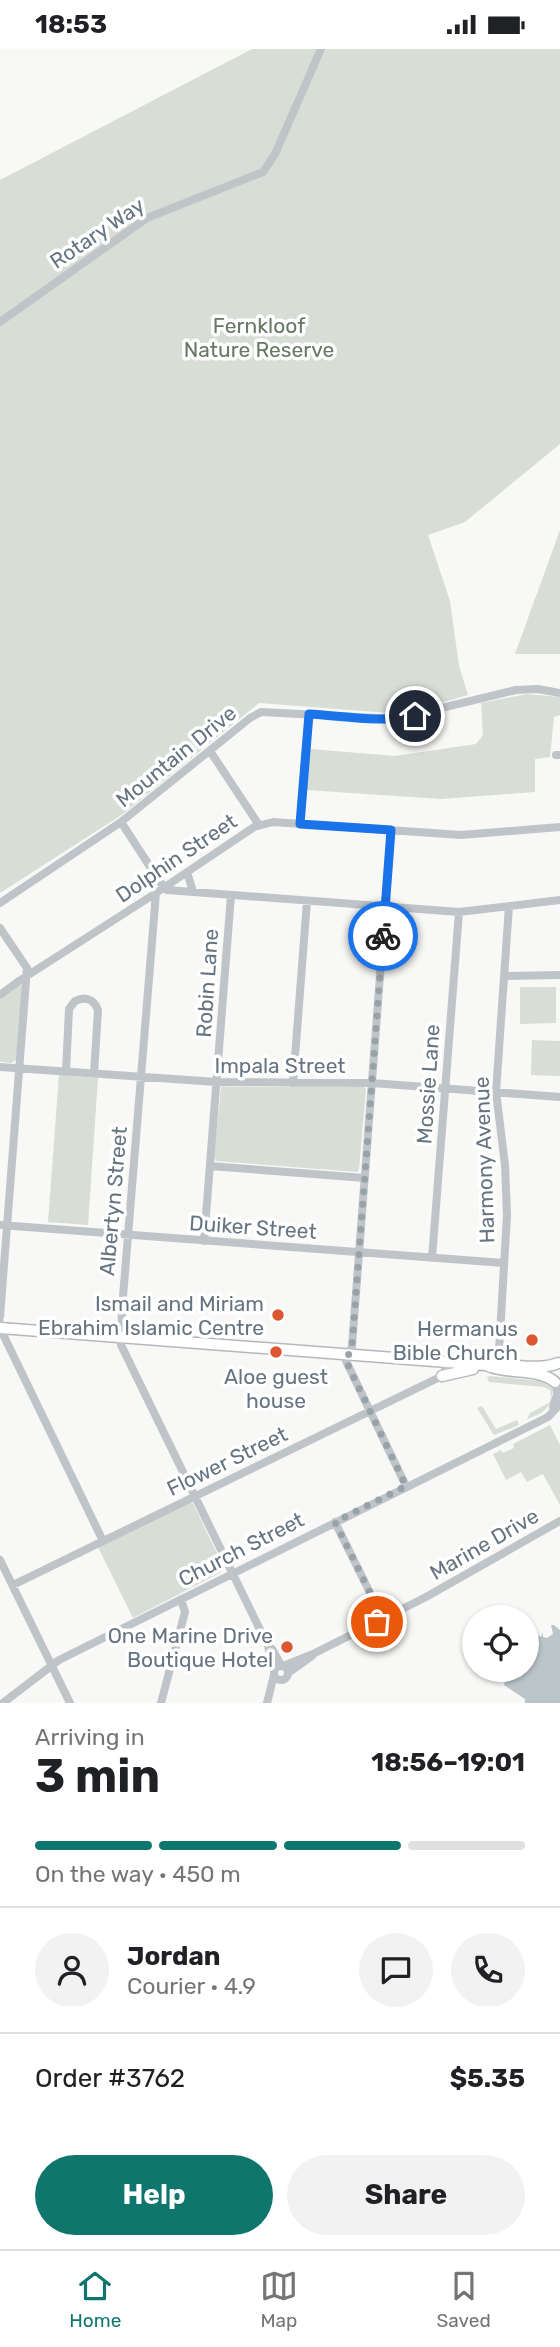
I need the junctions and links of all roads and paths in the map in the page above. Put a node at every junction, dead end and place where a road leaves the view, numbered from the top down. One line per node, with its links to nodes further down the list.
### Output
1 (321, 49): 2 (street, Rotary Way)
2 (0, 322)
3 (560, 693): 4 (street, Mountain Drive)
4 (309, 714): 5 (street, Mountain Drive); 7 (street)
5 (210, 751): 6 (street, Mountain Drive); 8 (street)
6 (121, 823): 12 (street); 18 (street, Mountain Drive)
7 (300, 824): 8 (street, Dolphin Street); 10 (street, Dolphin Street)
8 (260, 825): 11 (street, Dolphin Street)
9 (560, 827): 10 (street, Dolphin Street)
10 (391, 830): 20 (street)
11 (187, 872): 12 (street, Dolphin Street); 13 (street)
12 (164, 887): 13 (street); 14 (street, Dolphin Street)
13 (193, 892): 15 (street)
14 (156, 893): 24 (street, Dolphin Street); 31 (street, Albertyn Street)
15 (231, 895): 17 (street); 32 (street, Robin Lane)
16 (560, 900): 19 (street)
17 (307, 901): 20 (street); 33 (street)
18 (0, 903)
19 (509, 906): 21 (street); 25 (street, Harmony Avenue)
20 (385, 907): 21 (street); 34 (street)
21 (459, 912): 35 (street, Mossie Lane)
22 (0, 928): 24 (street)
23 (560, 975): 25 (street)
24 (26, 976): 26 (street, Dolphin Street); 28 (street)
25 (504, 977): 36 (street, Harmony Avenue)
26 (0, 995)
27 (0, 1067): 28 (street, Impala Street)
28 (19, 1068): 29 (street, Impala Street); 40 (street)
29 (65, 1072): 30 (street, Impala Street); 30 (street)
30 (94, 1074): 31 (street, Impala Street)
31 (141, 1078): 32 (street, Impala Street); 41 (street, Albertyn Street)
32 (217, 1082): 33 (street, Impala Street); 38 (street, Robin Lane)
33 (293, 1083): 34 (street, Impala Street)
34 (372, 1083): 35 (street, Impala Street); 39 (street)
35 (445, 1089): 36 (street, Impala Street); 44 (street, Mossie Lane)
36 (496, 1092): 37 (street, Impala Street); 45 (street, Harmony Avenue)
37 (560, 1097)
38 (210, 1166): 39 (street); 42 (street, Robin Lane)
39 (365, 1178): 43 (street)
40 (4, 1225): 41 (street, Duiker Street); 46 (street)
41 (128, 1235): 42 (street, Duiker Street); 48 (street, Albertyn Street)
42 (205, 1241): 43 (street, Duiker Street)
43 (359, 1252): 44 (street, Duiker Street); 49 (street)
44 (432, 1258): 45 (street, Duiker Street)
45 (504, 1263): 52 (street, Harmony Avenue)
46 (0, 1317)
47 (0, 1327): 48 (main road); 62 (street)
48 (120, 1337): 49 (main road); 59 (street, Albertyn Street)
49 (348, 1355): 50 (main road); 56 (street)
50 (445, 1362): 52 (main road); 53 (street)
51 (559, 1363): 52 (main road); 54 (main road)
52 (498, 1367): 53 (main road); 54 (main road)
53 (442, 1376): 56 (street, Flower Street)
54 (557, 1384): 57 (street)
55 (560, 1403): 57 (street, Church Street)
56 (369, 1412): 58 (street); 59 (street, Flower Street)
57 (540, 1419): 58 (street, Church Street)
58 (406, 1486): 61 (street, Church Street)
59 (195, 1496): 62 (street, Flower Street); 64 (street, Albertyn Street)
60 (560, 1521): 67 (street, Marine Drive)
61 (335, 1522): 64 (street, Church Street); 67 (street)
62 (103, 1541): 65 (street, Flower Street)
63 (0, 1560): 65 (street)
64 (232, 1573): 66 (street, Church Street); 69 (street, Albertyn Street)
65 (13, 1585): 68 (street)
66 (181, 1599): 68 (street, Church Street); 73 (street)
67 (383, 1619): 69 (street, Marine Drive)
68 (52, 1666): 71 (street, Church Street); 72 (street)
69 (280, 1671): 70 (street)
70 (267, 1702)
71 (3, 1703)
72 (70, 1703)
73 (161, 1703)

